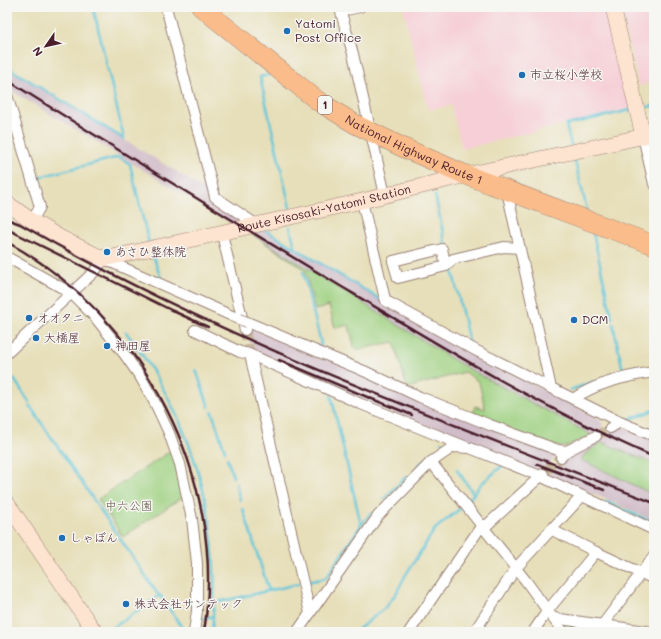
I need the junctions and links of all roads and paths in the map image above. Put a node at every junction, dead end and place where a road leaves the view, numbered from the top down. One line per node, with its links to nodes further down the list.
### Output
1 (166, 7): 16 (street)
2 (201, 7): 7 (highway, National Highway Route 1 / 1)
3 (360, 7): 5 (street)
4 (613, 7): 8 (main road)
5 (340, 9): 7 (street)
6 (7, 95): 15 (street)
7 (370, 131): 9 (highway, National Highway Route 1 / 1); 12 (street)
8 (649, 135): 9 (main road, Route Kisosaki-Yatomi Station); 10 (street)
9 (466, 175): 11 (highway, National Highway Route 1 / 1); 12 (main road, Route Kisosaki-Yatomi Station)
10 (654, 184)
11 (507, 191): 18 (highway, National Highway Route 1 / 1); 19 (street)
12 (385, 195): 13 (main road, Route Kisosaki-Yatomi Station)
13 (362, 201): 16 (main road, Route Kisosaki-Yatomi Station); 29 (street)
14 (7, 203): 15 (main road)
15 (32, 221): 21 (main road)
16 (257, 225): 17 (main road, Route Kisosaki-Yatomi Station)
17 (222, 234): 21 (main road, Route Kisosaki-Yatomi Station); 24 (street)
18 (654, 245)
19 (520, 248): 22 (street); 29 (street)
20 (7, 257): 23 (street)
21 (104, 259): 23 (street); 24 (street)
22 (446, 266): 22 (street)
23 (71, 293): 26 (street); 52 (street)
24 (246, 324): 33 (street)
25 (195, 330): 35 (street)
26 (7, 353)
27 (251, 359): 48 (street)
28 (654, 372): 30 (street)
29 (551, 388): 30 (street)
30 (573, 399): 31 (street)
31 (620, 422): 32 (street); 34 (street)
32 (610, 428)
33 (596, 436)
34 (654, 436)
35 (470, 448): 36 (street); 37 (street)
36 (431, 462): 40 (street); 48 (street)
37 (543, 474): 38 (street); 40 (street)
38 (582, 496): 41 (street); 42 (street)
39 (7, 503): 51 (main road)
40 (482, 525): 45 (street); 54 (street)
41 (552, 530): 43 (street); 45 (street)
42 (654, 530)
43 (596, 552): 46 (street); 49 (street)
44 (654, 556): 46 (street)
45 (516, 568): 49 (street); 55 (street)
46 (641, 573): 47 (street); 50 (street)
47 (654, 579)
48 (310, 613): 53 (street)
49 (551, 614): 50 (street); 56 (street); 57 (street)
50 (600, 628): 58 (street)
51 (95, 632)
52 (194, 632)
53 (297, 632)
54 (409, 632)
55 (474, 632)
56 (533, 632)
57 (563, 632)
58 (653, 632)

